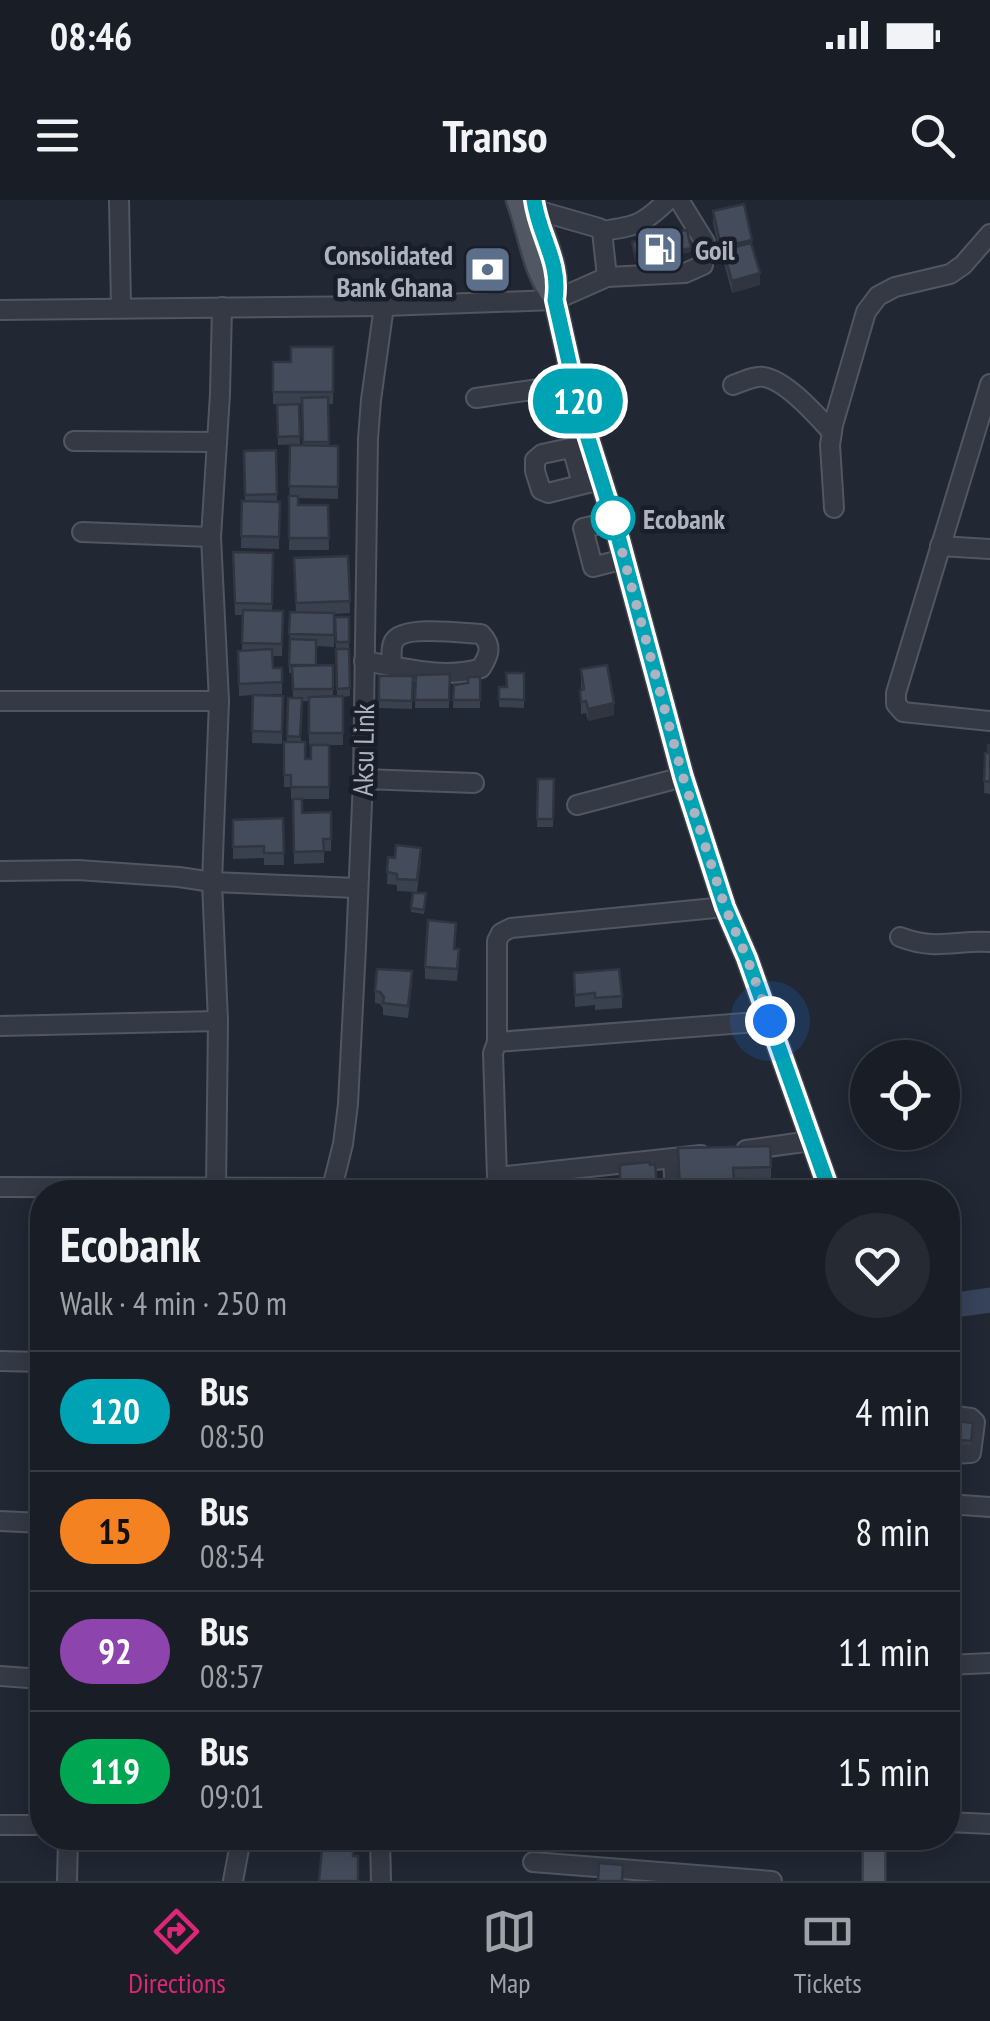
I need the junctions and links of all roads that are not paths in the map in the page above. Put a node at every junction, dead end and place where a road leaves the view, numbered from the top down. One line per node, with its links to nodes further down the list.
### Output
1 (120, 200): 11 (street)
2 (668, 200): 5 (street)
3 (679, 200): 7 (street)
4 (529, 203): 5 (street); 8 (main road)
5 (602, 231): 7 (street)
6 (990, 234): 17 (street)
7 (607, 276): 8 (street)
8 (555, 300): 10 (street); 13 (main road)
9 (222, 306): 10 (street); 11 (street); 19 (street)
10 (384, 306): 29 (street, Aksu Link)
11 (121, 308): 12 (street)
12 (0, 310)
13 (574, 384): 16 (street); 20 (main road)
14 (734, 384): 17 (street)
15 (990, 384): 26 (street)
16 (476, 398)
17 (832, 432): 22 (street)
18 (74, 441): 19 (street)
19 (216, 442): 25 (street)
20 (581, 445): 21 (main road); 21 (street)
21 (591, 482): 23 (main road)
22 (834, 508)
23 (614, 521): 28 (main road); 28 (street)
24 (82, 532): 25 (street)
25 (210, 536): 32 (street)
26 (940, 546): 27 (street); 33 (street)
27 (990, 549)
28 (624, 559): 34 (main road)
29 (364, 661): 30 (street); 35 (street, Aksu Link)
30 (392, 666): 30 (street)
31 (0, 701): 32 (street)
32 (219, 702): 39 (street)
33 (990, 722)
34 (683, 777): 37 (street); 41 (main road)
35 (363, 779): 36 (street); 40 (street, Aksu Link)
36 (474, 783)
37 (577, 804)
38 (0, 870): 39 (street)
39 (212, 882): 40 (street); 45 (street)
40 (357, 888): 53 (street, Aksu Link)
41 (725, 907): 44 (main road); 47 (street)
42 (900, 936): 43 (street)
43 (990, 942)
44 (770, 1021): 47 (street); 48 (main road)
45 (218, 1022): 46 (street); 52 (street)
46 (0, 1026)
47 (497, 1042): 54 (street)
48 (811, 1142): 49 (street); 57 (main road)
49 (732, 1151)
50 (712, 1154): 51 (street)
51 (673, 1159): 55 (street); 56 (street)
52 (216, 1180)
53 (334, 1180)
54 (497, 1180)
55 (531, 1180)
56 (675, 1180)
57 (825, 1180)
58 (0, 1187): 59 (street)
59 (30, 1187)
60 (0, 1360): 61 (street)
61 (30, 1361)
62 (960, 1416): 63 (street)
63 (960, 1453)
64 (960, 1505): 65 (street)
65 (990, 1507)
66 (0, 1521): 67 (street)
67 (30, 1523)
68 (990, 1663): 69 (street)
69 (960, 1665)
70 (0, 1676): 71 (street)
71 (30, 1678)
72 (960, 1823): 73 (street)
73 (990, 1824)
74 (0, 1825): 75 (street)
75 (30, 1825)
76 (68, 1850): 81 (street)
77 (239, 1850): 82 (street)
78 (380, 1850): 83 (street)
79 (874, 1850): 85 (main road)
80 (533, 1862): 84 (street)
81 (67, 1881)
82 (233, 1881)
83 (381, 1881)
84 (772, 1881)
85 (874, 1881)

